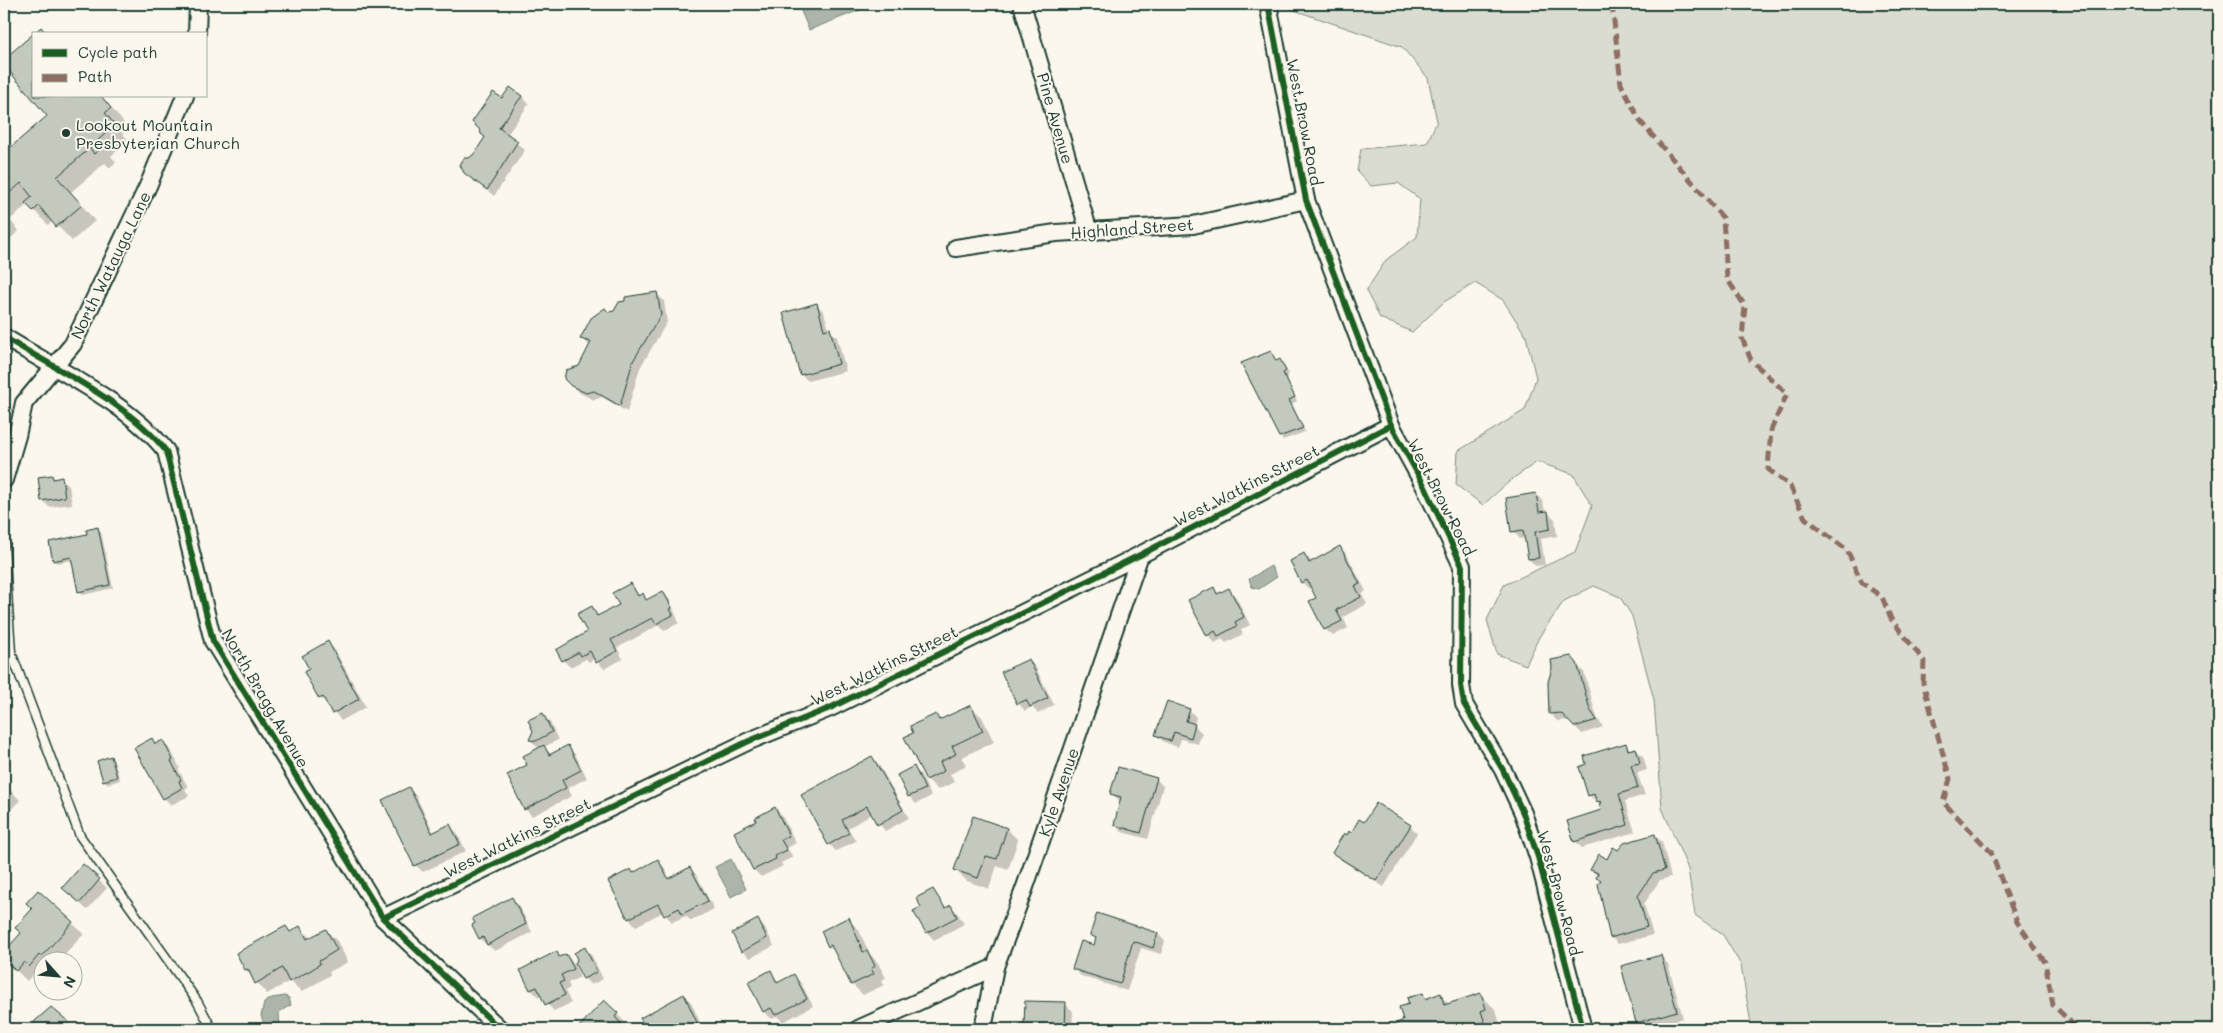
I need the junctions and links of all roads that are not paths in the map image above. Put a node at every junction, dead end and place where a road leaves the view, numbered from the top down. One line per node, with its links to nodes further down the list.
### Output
1 (198, 4): 4 (street)
2 (1022, 4): 7 (street, Pine Avenue)
3 (1268, 4): 6 (street, West Brow Road)
4 (198, 32)
5 (184, 98): 10 (street, North Watauga Lane)
6 (1306, 200): 7 (street, Highland Street); 11 (street, West Brow Road)
7 (1089, 232): 8 (street, Highland Street)
8 (956, 248)
9 (4, 337): 10 (street, North Bragg Avenue)
10 (52, 367): 12 (street, North Watauga Lane); 15 (street, North Bragg Avenue)
11 (1391, 425): 14 (street, West Watkins Street); 21 (street, West Brow Road)
12 (4, 480)
13 (4, 544): 17 (lane)
14 (1140, 555): 15 (street, West Watkins Street); 16 (street, Kyle Avenue)
15 (383, 918): 18 (street, North Bragg Avenue)
16 (995, 967): 19 (street); 20 (street, Kyle Avenue)
17 (212, 1029)
18 (500, 1029)
19 (858, 1029)
20 (983, 1029)
21 (1583, 1029)

